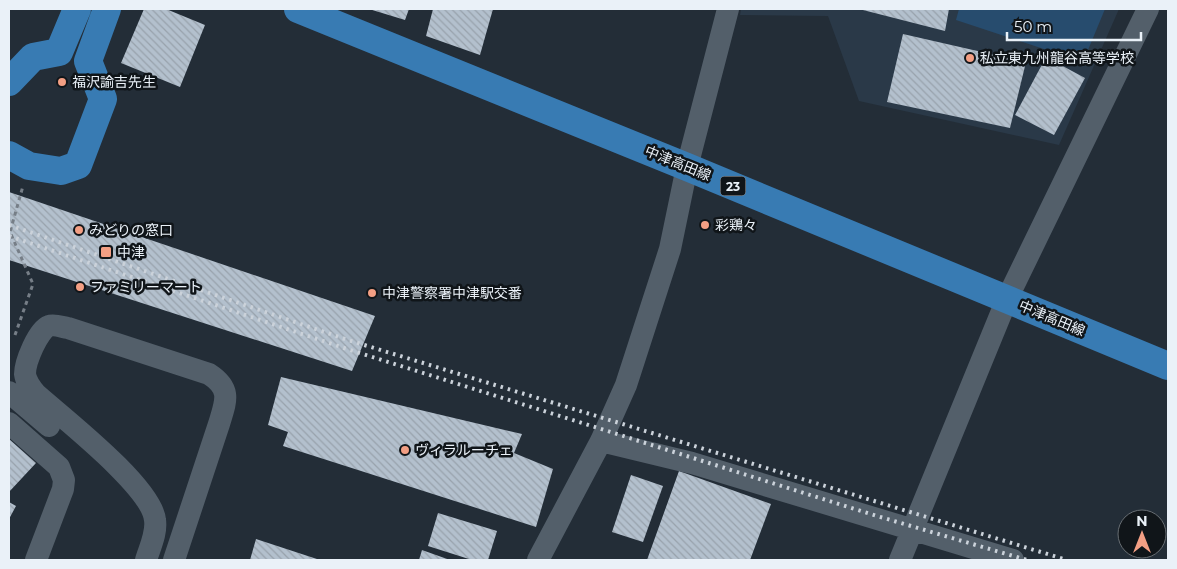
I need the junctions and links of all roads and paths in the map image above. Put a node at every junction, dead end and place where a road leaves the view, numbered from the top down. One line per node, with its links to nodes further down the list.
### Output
1 (77, 9): 6 (main road)
2 (107, 9): 7 (main road)
3 (298, 9): 8 (main road, 中津高田線 / 23)
4 (728, 9): 8 (street)
5 (1148, 9): 9 (street)
6 (9, 82)
7 (19, 160): 10 (path)
8 (687, 167): 9 (main road, 中津高田線 / 23); 14 (street)
9 (1007, 299): 11 (main road, 中津高田線 / 23); 15 (street)
10 (15, 336)
11 (1168, 366)
12 (9, 392): 16 (street)
13 (9, 423): 18 (street)
14 (601, 441): 15 (street); 17 (street)
15 (912, 531): 21 (street); 22 (street)
16 (154, 536): 19 (street); 20 (street)
17 (541, 559)
18 (36, 560)
19 (146, 560)
20 (174, 560)
21 (900, 560)
22 (1013, 560)

